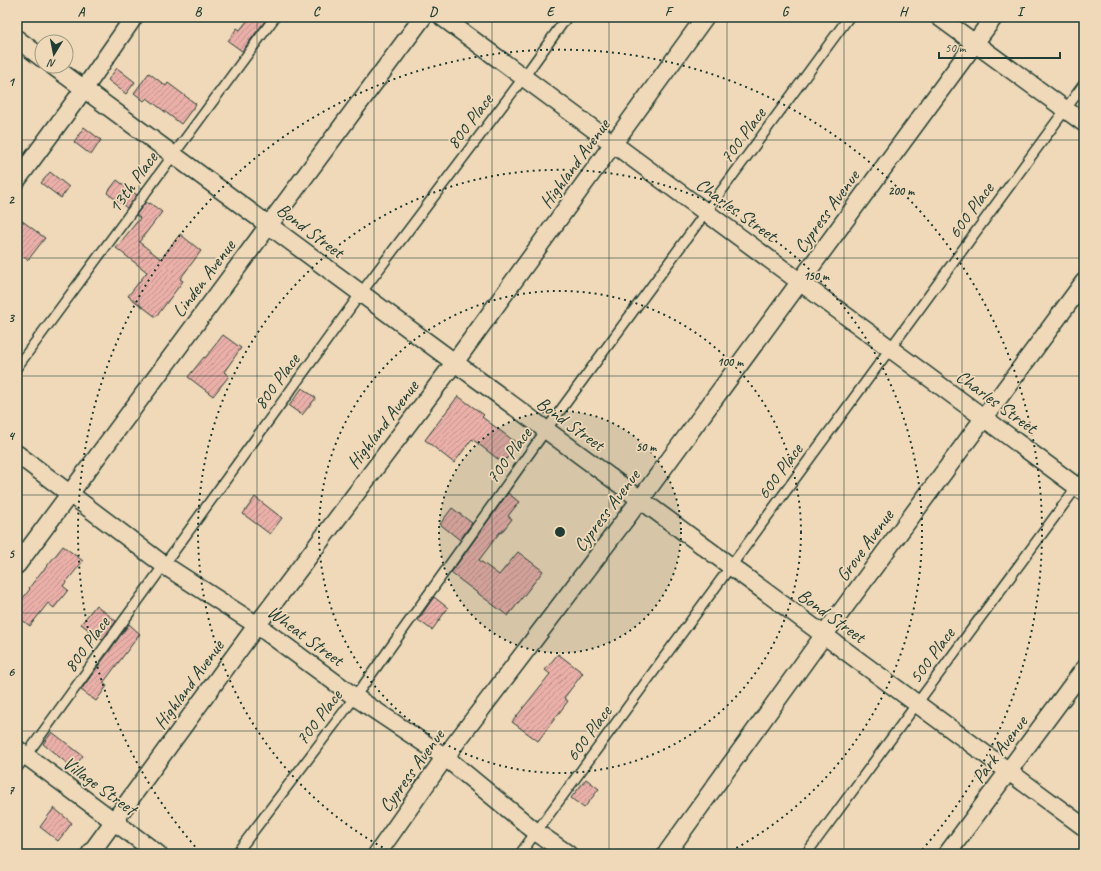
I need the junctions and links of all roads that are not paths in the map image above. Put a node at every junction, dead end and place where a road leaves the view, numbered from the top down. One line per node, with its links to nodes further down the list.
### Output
1 (134, 17): 16 (street)
2 (275, 17): 20 (lane, 13th Place)
3 (423, 17): 23 (street, Linden Avenue)
4 (442, 17): 14 (street, Charles Street)
5 (567, 17): 14 (lane, 800 Place)
6 (706, 17): 19 (street, Highland Avenue)
7 (849, 17): 22 (lane, 700 Place)
8 (939, 17): 11 (street)
9 (994, 17): 11 (street, Cypress Avenue)
10 (17, 39): 12 (street)
11 (975, 44): 17 (street); 24 (street, Cypress Avenue)
12 (34, 52)
13 (64, 74): 16 (street, Bond Street)
14 (524, 77): 19 (street, Charles Street); 26 (lane, 800 Place)
15 (1084, 84): 17 (lane, 600 Place)
16 (84, 89): 20 (street, Bond Street); 21 (street)
17 (1065, 109): 18 (street); 27 (lane, 600 Place)
18 (1084, 123)
19 (613, 144): 22 (street, Charles Street); 28 (street, Highland Avenue)
20 (173, 154): 23 (street, Bond Street); 29 (lane, 13th Place)
21 (17, 180)
22 (706, 212): 24 (street, Charles Street); 31 (lane, 700 Place)
23 (269, 225): 26 (street, Bond Street); 34 (street, Linden Avenue)
24 (800, 282): 27 (street, Charles Street); 35 (street, Cypress Avenue)
25 (1084, 282): 30 (street, Grove Avenue)
26 (361, 293): 28 (street, Bond Street); 36 (lane, 800 Place)
27 (890, 348): 30 (street, Charles Street); 38 (lane, 600 Place)
28 (455, 362): 31 (street, Bond Street); 39 (street, Highland Avenue)
29 (17, 367)
30 (984, 418): 33 (street, Charles Street); 40 (street, Grove Avenue)
31 (546, 430): 35 (street, Bond Street); 42 (lane, 700 Place)
32 (17, 454): 34 (street, Wheat Street)
33 (1082, 485): 43 (lane, 500 Place)
34 (70, 494): 36 (street, Wheat Street); 37 (street, Linden Avenue)
35 (640, 500): 38 (street, Bond Street); 44 (street, Cypress Avenue)
36 (164, 564): 39 (street, Wheat Street); 45 (lane, 800 Place)
37 (17, 565)
38 (730, 566): 40 (street, Bond Street); 49 (lane, 600 Place)
39 (257, 625): 42 (street, Wheat Street); 47 (street, Highland Avenue)
40 (824, 635): 43 (street, Bond Street); 56 (street, Grove Avenue)
41 (1084, 669): 46 (street, Park Avenue)
42 (355, 697): 44 (street, Wheat Street); 52 (lane, 700 Place)
43 (917, 704): 46 (street, Bond Street); 57 (lane, 500 Place)
44 (445, 757): 49 (street, Wheat Street); 53 (street, Cypress Avenue)
45 (20, 758): 47 (street, Village Street)
46 (1008, 771): 48 (street, Bond Street); 58 (street, Park Avenue)
47 (114, 822): 50 (street, Highland Avenue); 51 (street, Village Street)
48 (1084, 827)
49 (536, 832): 54 (lane, 600 Place); 55 (street, Wheat Street)
50 (90, 854)
51 (158, 854)
52 (236, 854)
53 (377, 854)
54 (520, 854)
55 (568, 854)
56 (666, 854)
57 (806, 854)
58 (947, 854)

